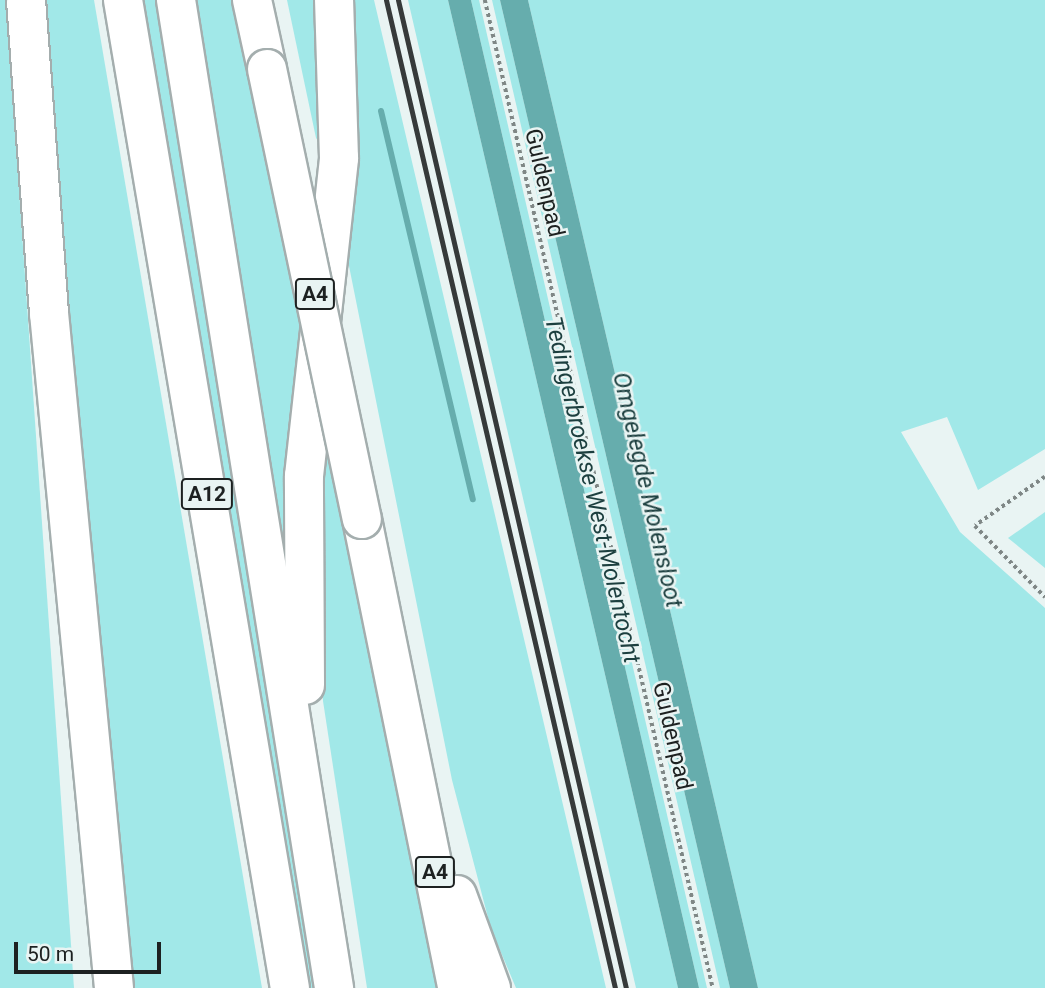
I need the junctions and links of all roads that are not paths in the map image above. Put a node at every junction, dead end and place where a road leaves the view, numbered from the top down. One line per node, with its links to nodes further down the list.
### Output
1 (26, 0): 6 (highway)
2 (123, 0): 11 (highway, A12)
3 (176, 0): 8 (highway, A12)
4 (252, 0): 7 (highway, A4, bridge)
5 (334, 0): 8 (highway, A12)
6 (88, 754): 9 (highway); 10 (highway)
7 (423, 799): 13 (highway, A4); 14 (highway, A4)
8 (309, 841): 12 (highway, A12)
9 (91, 988)
10 (114, 988)
11 (290, 988)
12 (334, 988)
13 (457, 988)
14 (492, 988)

